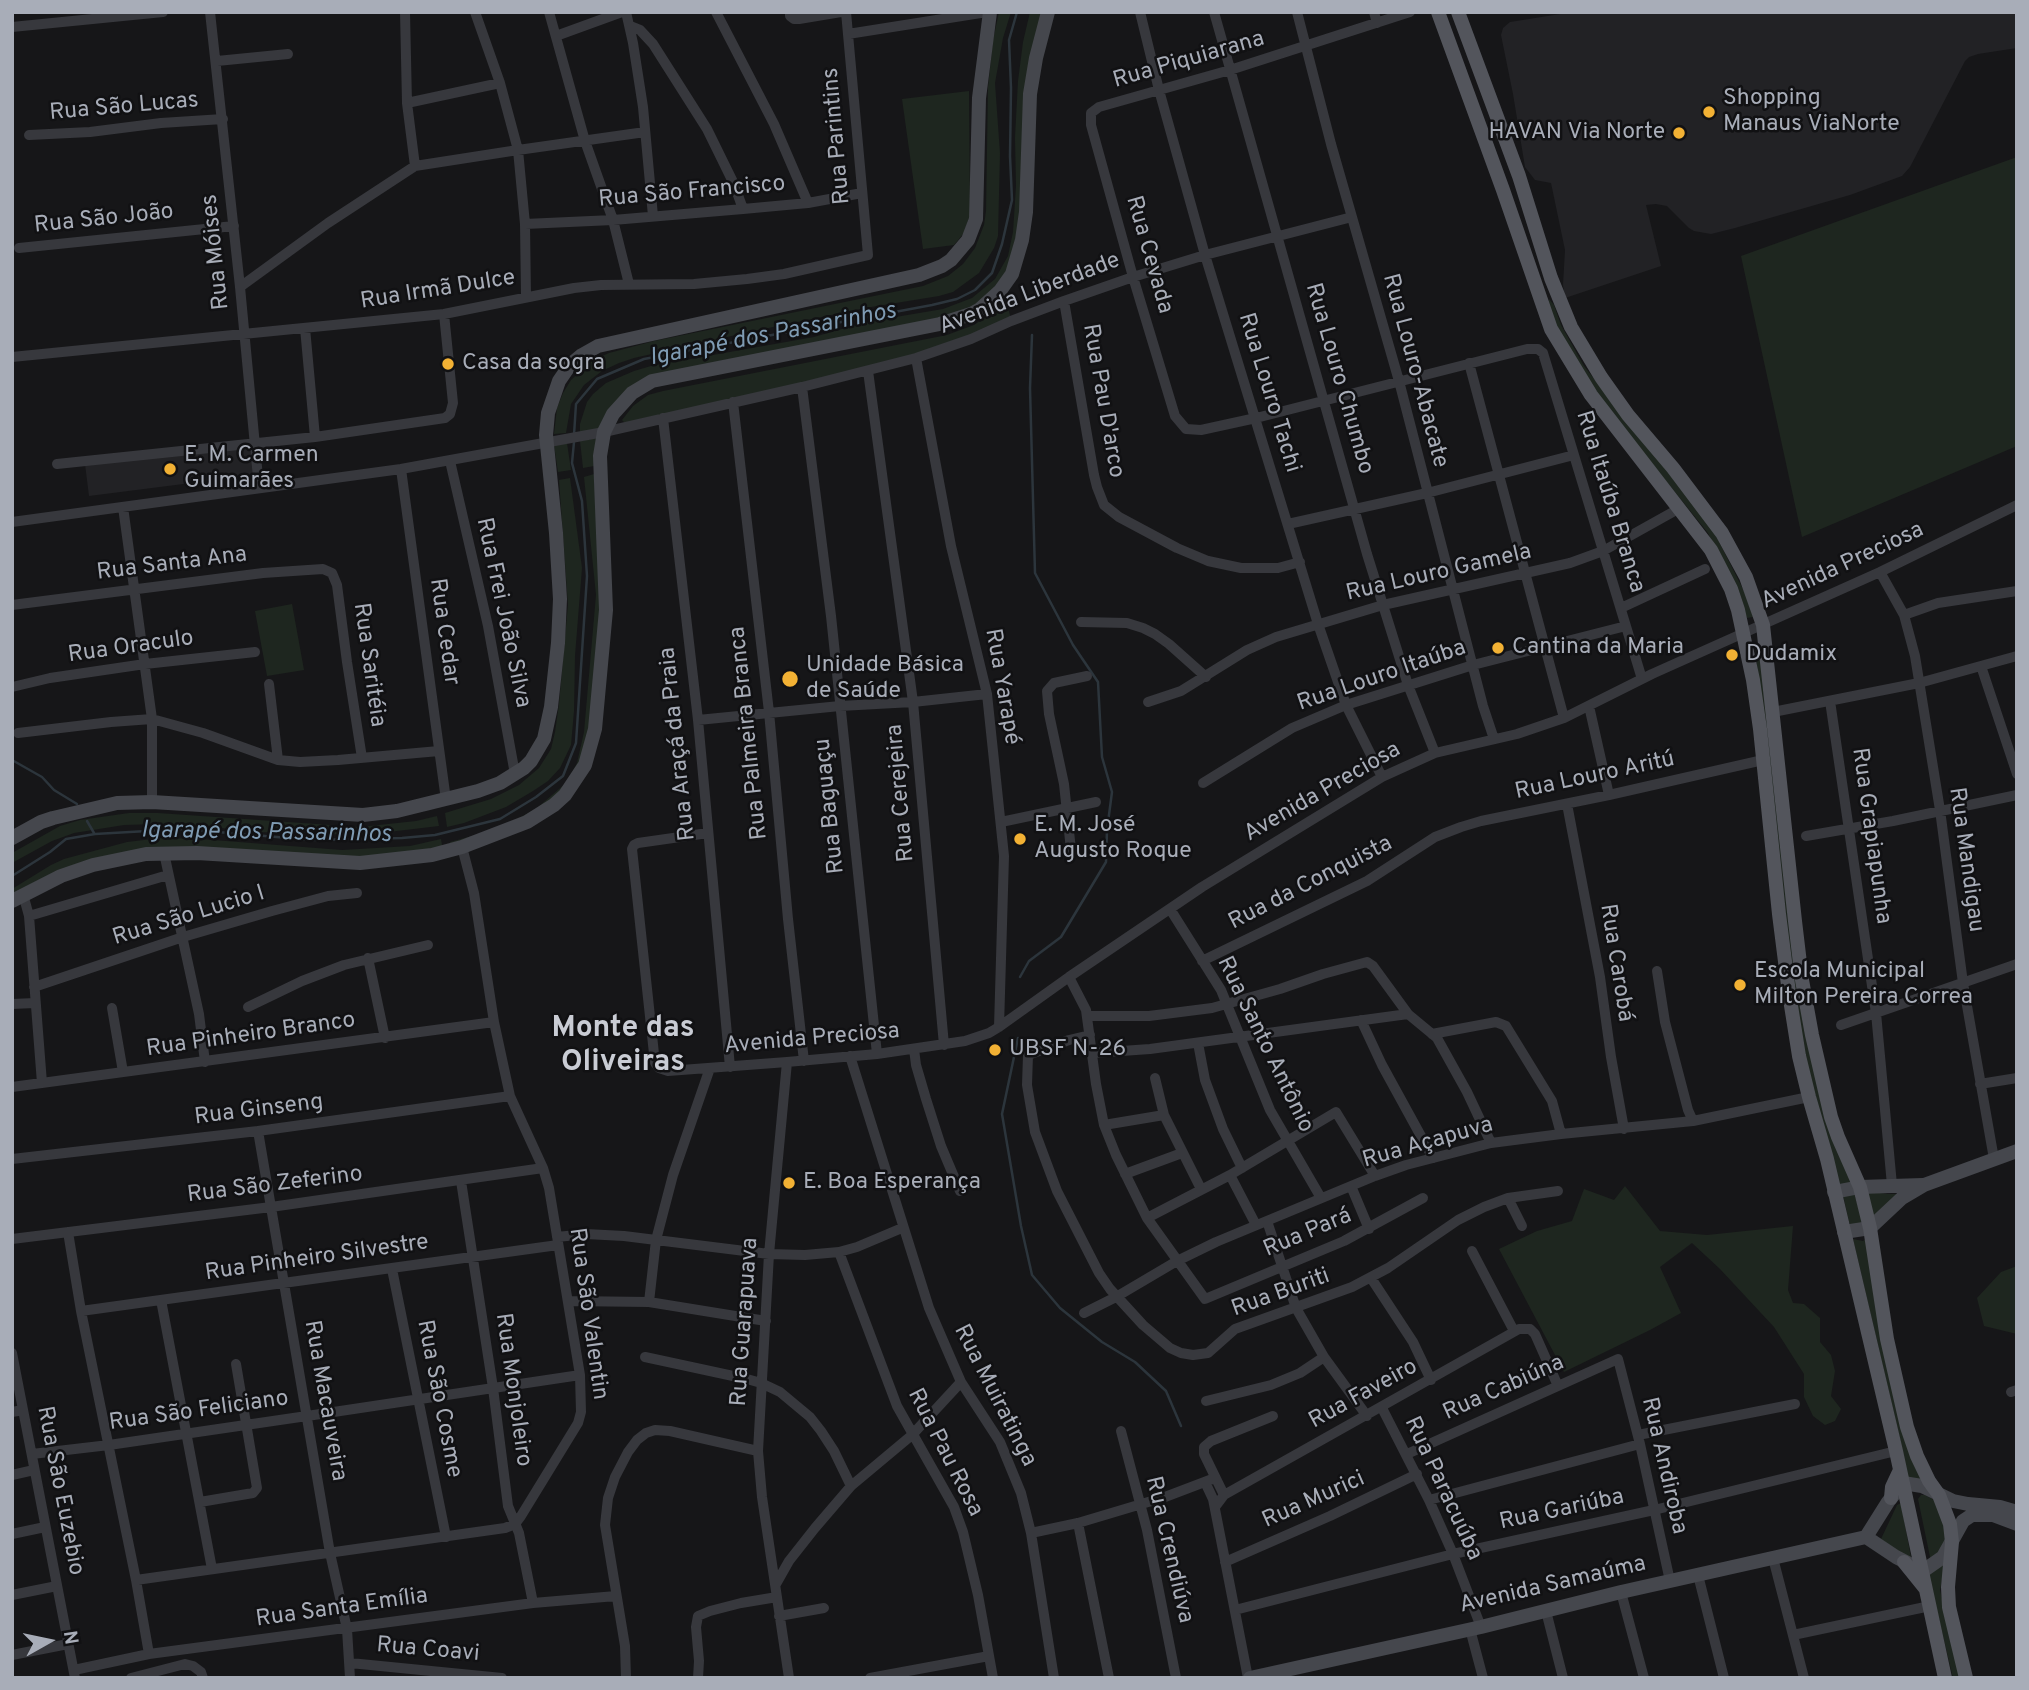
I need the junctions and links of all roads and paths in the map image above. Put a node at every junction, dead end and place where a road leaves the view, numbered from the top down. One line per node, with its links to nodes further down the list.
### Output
1 (163, 12): 20 (street)
2 (210, 12): 25 (street, Rua Móises)
3 (405, 12): 29 (street)
4 (475, 12): 27 (street)
5 (549, 12): 22 (street)
6 (624, 12): 19 (street); 22 (street)
7 (716, 12): 38 (street)
8 (790, 12): 9 (street)
9 (843, 12): 21 (street, Rua Parintins)
10 (989, 12): 21 (street); 71 (street)
11 (1048, 12): 69 (street)
12 (1140, 12): 28 (street, Rua Louro Tachi)
13 (1214, 12): 26 (street, Rua Louro Chumbo)
14 (1297, 12): 23 (street, Rua Louro-Abacate)
15 (1410, 12): 18 (street, Rua Piquiarana)
16 (1438, 12): 57 (main road)
17 (1458, 12): 101 (main road)
18 (1376, 18): 23 (street, Rua Piquiarana)
19 (630, 26): 32 (street); 39 (street)
20 (12, 27)
21 (848, 34): 37 (street, Rua Parintins)
22 (556, 36): 34 (street)
23 (1306, 46): 26 (street, Rua Piquiarana); 41 (street, Rua Louro-Abacate)
24 (288, 54): 25 (street)
25 (217, 61): 31 (street, Rua Móises)
26 (1230, 70): 28 (street, Rua Piquiarana); 45 (street, Rua Louro Chumbo)
27 (500, 83): 29 (street); 35 (street)
28 (1159, 90): 30 (street, Rua Piquiarana); 48 (street, Rua Louro Tachi)
29 (407, 103): 36 (street)
30 (1099, 107): 49 (street, Rua Cevada)
31 (223, 119): 33 (street, Rua São Lucas); 44 (street, Rua Móises)
32 (645, 132): 34 (street); 40 (street)
33 (29, 135)
34 (585, 141): 35 (street); 42 (street)
35 (518, 150): 36 (street); 43 (street)
36 (415, 166): 51 (street)
37 (862, 193): 38 (street, Rua São Francisco); 47 (street, Rua Parintins)
38 (808, 203): 39 (street, Rua São Francisco)
39 (743, 209): 40 (street, Rua São Francisco)
40 (653, 216): 42 (street, Rua São Francisco)
41 (1352, 217): 45 (street, Avenida Liberdade); 63 (street, Rua Louro-Abacate)
42 (612, 220): 43 (street, Rua São Francisco); 50 (street)
43 (525, 224): 52 (street)
44 (234, 226): 46 (street, Rua São João); 51 (street, Rua Móises)
45 (1277, 236): 48 (street, Avenida Liberdade); 65 (street, Rua Louro Chumbo)
46 (19, 248)
47 (868, 255): 50 (street, Rua Irmã Dulce)
48 (1205, 255): 49 (street, Avenida Liberdade); 68 (street, Rua Louro Tachi)
49 (1133, 277): 53 (street, Avenida Liberdade); 68 (street, Rua Cevada)
50 (629, 284): 52 (street, Rua Irmã Dulce)
51 (240, 287): 56 (street, Rua Móises)
52 (526, 297): 54 (street, Rua Irmã Dulce)
53 (1064, 301): 60 (street, Avenida Liberdade); 87 (street, Rua Pau D'arco)
54 (443, 314): 55 (street, Rua Irmã Dulce); 70 (street)
55 (305, 328): 56 (street, Rua Irmã Dulce); 70 (street)
56 (244, 335): 59 (street, Rua Irmã Dulce); 72 (street, Rua Móises)
57 (1559, 345): 58 (street); 83 (main road)
58 (1543, 353): 61 (street); 73 (street, Rua Itaúba Branca)
59 (12, 357)
60 (916, 358): 62 (street, Avenida Liberdade); 117 (street, Rua Yarapé)
61 (1469, 363): 63 (street); 77 (street)
62 (868, 371): 64 (street, Avenida Liberdade); 119 (street, Rua Cerejeira)
63 (1399, 381): 65 (street); 79 (street, Rua Louro-Abacate)
64 (802, 387): 66 (street, Avenida Liberdade); 122 (street, Rua Baguaçu)
65 (1325, 401): 68 (street); 82 (street, Rua Louro Chumbo)
66 (733, 402): 67 (street, Avenida Liberdade); 124 (street, Rua Palmeira Branca)
67 (663, 418): 69 (street, Avenida Liberdade); 128 (street, Rua Araçá da Praia)
68 (1256, 418): 85 (street, Rua Louro Tachi)
69 (596, 433): 71 (street, Avenida Liberdade); 156 (street)
70 (315, 438): 72 (street)
71 (551, 442): 74 (street, Avenida Liberdade); 138 (street)
72 (256, 444): 75 (street); 78 (street, Rua Móises)
73 (1574, 456): 77 (street); 86 (street, Rua Itaúba Branca)
74 (450, 461): 76 (street, Avenida Liberdade); 138 (street, Rua Frei João Silva)
75 (57, 464)
76 (401, 470): 78 (street, Avenida Liberdade); 133 (street, Rua Cedar)
77 (1499, 474): 79 (street); 90 (street)
78 (259, 488): 81 (street, Avenida Liberdade)
79 (1427, 493): 82 (street); 93 (street, Rua Louro-Abacate)
80 (2017, 505): 89 (street, Avenida Preciosa)
81 (123, 506): 84 (street, Avenida Liberdade); 92 (street)
82 (1353, 508): 85 (street); 96 (street, Rua Louro Chumbo)
83 (1680, 508): 86 (street, Rua Louro Gamela); 103 (main road)
84 (12, 522)
85 (1288, 524): 87 (street, Rua Louro Tachi)
86 (1603, 551): 90 (street, Rua Louro Gamela); 97 (street, Rua Itaúba Branca)
87 (1300, 562): 100 (street, Rua Louro Tachi)
88 (1705, 569): 97 (street)
89 (1880, 572): 98 (street, Rua Mandigau); 101 (street, Avenida Preciosa)
90 (1525, 573): 93 (street, Rua Louro Gamela); 104 (street)
91 (335, 577): 92 (street, Rua Santa Ana); 135 (street, Rua Saritéia)
92 (135, 589): 95 (street, Rua Santa Ana); 107 (street)
93 (1454, 590): 96 (street, Rua Louro Gamela); 108 (street, Rua Louro-Abacate)
94 (2017, 591): 98 (street)
95 (12, 605)
96 (1383, 605): 100 (street, Rua Louro Gamela); 115 (street, Rua Louro Chumbo)
97 (1621, 608): 102 (street, Rua Itaúba Branca)
98 (1904, 615): 113 (street, Rua Mandigau)
99 (1081, 622): 111 (street)
100 (1318, 624): 111 (street, Rua Louro Gamela); 121 (street, Rua Louro Tachi)
101 (1763, 625): 103 (street, Avenida Preciosa); 125 (main road)
102 (1626, 626): 104 (street, Rua Louro Itaúba); 112 (street, Rua Itaúba Branca)
103 (1744, 633): 112 (street, Avenida Preciosa); 137 (main road)
104 (1545, 646): 108 (street, Rua Louro Itaúba); 126 (street)
105 (255, 652): 107 (street, Rua Oraculo)
106 (2017, 656): 109 (street)
107 (145, 664): 116 (street, Rua Oraculo); 127 (street)
108 (1473, 665): 115 (street, Rua Louro Itaúba); 131 (street, Rua Louro-Abacate)
109 (1981, 666): 113 (street); 132 (street)
110 (1087, 676): 148 (street)
111 (1206, 677): 120 (street, Rua Louro Gamela)
112 (1642, 679): 123 (street, Avenida Preciosa)
113 (1919, 683): 118 (street); 149 (street, Rua Mandigau)
114 (269, 684): 136 (street)
115 (1408, 685): 121 (street, Rua Louro Itaúba); 134 (street, Rua Louro Chumbo)
116 (12, 687)
117 (987, 694): 119 (street); 150 (street, Rua Yarapé)
118 (1830, 701): 125 (street); 151 (street, Rua Grapiapunha)
119 (913, 702): 122 (street); 190 (street, Rua Cerejeira)
120 (1148, 702)
121 (1346, 705): 140 (street, Rua Louro Tachi); 141 (street, Rua Louro Itaúba)
122 (840, 706): 124 (street); 193 (street, Rua Baguaçu)
123 (1589, 706): 126 (street, Avenida Preciosa); 142 (street)
124 (769, 712): 128 (street); 195 (street, Rua Palmeira Branca)
125 (1773, 712): 230 (main road)
126 (1564, 718): 131 (street, Avenida Preciosa)
127 (152, 719): 129 (street); 136 (street); 145 (street)
128 (698, 720): 152 (street, Rua Araçá da Praia)
129 (18, 733)
130 (2017, 737): 132 (street)
131 (1494, 740): 134 (street, Avenida Preciosa)
132 (2006, 741): 139 (street)
133 (439, 751): 135 (street); 144 (street, Rua Cedar)
134 (1435, 753): 140 (street, Avenida Preciosa)
135 (362, 758): 136 (street)
136 (278, 760)
137 (1763, 760): 142 (street, Rua Louro Aritú); 207 (main road)
138 (515, 774): 144 (street)
139 (2017, 774)
140 (1382, 777): 162 (street, Avenida Preciosa)
141 (1203, 783)
142 (1609, 795): 147 (street, Rua Louro Aritú)
143 (2017, 795): 149 (street)
144 (446, 800): 145 (street)
145 (152, 802): 155 (street)
146 (1096, 802): 148 (street)
147 (1567, 804): 154 (street, Rua Louro Aritú); 211 (street, Rua Carobá)
148 (1067, 808): 150 (street); 157 (street)
149 (1940, 810): 151 (street); 171 (street, Rua Mandigau)
150 (1001, 822): 184 (street, Rua Yarapé)
151 (1851, 830): 153 (street); 178 (street, Rua Grapiapunha)
152 (708, 833): 198 (street, Rua Araçá da Praia); 199 (street, Avenida Preciosa)
153 (1806, 836)
154 (1435, 837): 167 (street, Rua da Conquista)
155 (12, 838)
156 (462, 847): 158 (street); 182 (street, Rua São Valentin)
157 (1071, 850)
158 (164, 853): 159 (street); 161 (street)
159 (168, 875): 163 (street); 164 (street)
160 (357, 893): 164 (street, Rua São Lucio I)
161 (18, 897): 163 (street)
162 (1170, 909): 167 (street, Rua Santo Antônio); 170 (street, Avenida Preciosa)
163 (29, 916): 172 (street)
164 (183, 937): 172 (street, Rua São Lucio I); 196 (street)
165 (428, 945): 166 (street)
166 (368, 958): 176 (street); 188 (street)
167 (1202, 961): 174 (street, Rua Santo Antônio)
168 (2017, 964): 171 (street)
169 (1657, 971): 209 (street)
170 (1069, 977): 180 (street); 184 (street, Avenida Preciosa)
171 (1963, 983): 178 (street); 204 (street, Rua Mandigau)
172 (34, 987): 173 (street)
173 (35, 1003): 175 (street); 203 (street)
174 (1227, 1003): 179 (street); 180 (street); 187 (street, Rua Santo Antônio)
175 (12, 1004)
176 (248, 1007)
177 (112, 1008): 200 (street)
178 (1876, 1013): 183 (street); 227 (street, Rua Grapiapunha)
179 (1408, 1014): 181 (street); 185 (street)
180 (1088, 1016): 186 (street)
181 (1361, 1020): 187 (street); 218 (street)
182 (494, 1022): 188 (street, Rua Pinheiro Branco); 206 (street, Rua São Valentin)
183 (1841, 1025)
184 (999, 1027): 190 (street, Avenida Preciosa)
185 (1432, 1034): 213 (street); 215 (street)
186 (1090, 1035): 192 (street); 260 (street, Rua Buriti)
187 (1240, 1036): 189 (street); 214 (street, Rua Santo Antônio)
188 (385, 1038): 196 (street, Rua Pinheiro Branco)
189 (1198, 1043): 192 (street); 222 (street)
190 (944, 1045): 191 (street, Avenida Preciosa)
191 (914, 1049): 193 (street, Avenida Preciosa); 232 (street)
192 (1093, 1053): 210 (street)
193 (877, 1054): 194 (street, Avenida Preciosa)
194 (850, 1056): 195 (street, Avenida Preciosa); 243 (street, Rua Muiratinga)
195 (804, 1061): 197 (street, Avenida Preciosa)
196 (205, 1062): 200 (street, Rua Pinheiro Branco)
197 (788, 1062): 198 (street, Avenida Preciosa); 253 (street, Rua Guarapuava)
198 (730, 1067): 199 (street, Avenida Preciosa)
199 (710, 1069): 249 (street)
200 (123, 1072): 203 (street, Rua Pinheiro Branco)
201 (1154, 1078): 208 (street)
202 (2017, 1078): 204 (street)
203 (42, 1083): 205 (street, Rua Pinheiro Branco)
204 (1980, 1084): 220 (street, Rua Mandigau)
205 (12, 1087)
206 (510, 1096): 212 (street, Rua Ginseng); 221 (street, Rua São Valentin)
207 (1808, 1097): 209 (street, Rua Açapuva); 234 (main road)
208 (1164, 1115): 210 (street); 217 (street)
209 (1693, 1121): 211 (street, Rua Açapuva)
210 (1104, 1125): 223 (street)
211 (1625, 1129): 213 (street, Rua Açapuva)
212 (258, 1131): 219 (street, Rua Ginseng); 238 (street, Rua Macauveira)
213 (1560, 1134): 215 (street, Rua Açapuva)
214 (1289, 1141): 222 (street); 225 (street); 235 (street, Rua Santo Antônio)
215 (1492, 1143): 218 (street, Rua Açapuva)
216 (2017, 1152): 220 (street)
217 (1182, 1153): 223 (street); 231 (street)
218 (1433, 1158): 225 (street, Rua Açapuva)
219 (12, 1159)
220 (1994, 1159): 228 (street)
221 (543, 1168): 226 (street, Rua São Zeferino); 250 (street, Rua São Valentin)
222 (1242, 1168): 224 (street)
223 (1125, 1174): 239 (street)
224 (1230, 1175): 231 (street); 241 (street)
225 (1375, 1176): 229 (street, Rua Açapuva)
226 (461, 1181): 238 (street, Rua São Zeferino); 254 (street, Rua Monjoleiro)
227 (1892, 1185): 228 (street); 230 (street)
228 (1924, 1185): 244 (street)
229 (1351, 1186): 235 (street, Rua Açapuva); 245 (street)
230 (1860, 1186): 234 (street); 244 (main road)
231 (1201, 1189): 239 (street)
232 (960, 1191)
233 (1558, 1191): 236 (street, Rua Buriti)
234 (1834, 1192): 247 (main road)
235 (1321, 1198): 240 (street, Rua Açapuva)
236 (1508, 1198): 242 (street); 258 (street, Rua Buriti)
237 (1423, 1199): 245 (street, Rua Pará)
238 (271, 1207): 246 (street, Rua São Zeferino); 259 (street, Rua Macauveira)
239 (1147, 1218): 255 (street)
240 (1267, 1221): 241 (street, Rua Açapuva); 256 (street)
241 (1256, 1225): 255 (street, Rua Açapuva)
242 (1522, 1226)
243 (902, 1228): 252 (street, Rua Pinheiro Silvestre); 276 (street, Rua Muiratinga)
244 (1870, 1228): 247 (street); 306 (main road)
245 (1369, 1229): 256 (street, Rua Pará)
246 (68, 1231): 248 (street, Rua São Zeferino); 265 (street)
247 (1844, 1232): 296 (main road)
248 (12, 1239)
249 (656, 1240): 250 (street, Rua Pinheiro Silvestre); 253 (street, Rua Pinheiro Silvestre); 263 (street)
250 (557, 1241): 254 (street, Rua Pinheiro Silvestre); 262 (street, Rua São Valentin)
251 (1472, 1251): 268 (street)
252 (839, 1252): 253 (street, Rua Pinheiro Silvestre); 292 (street, Rua Pau Rosa)
253 (769, 1254): 267 (street, Rua Guarapuava)
254 (473, 1256): 257 (street, Rua Pinheiro Silvestre); 279 (street, Rua Monjoleiro)
255 (1177, 1261): 256 (street, Rua Pará); 260 (street, Rua Açapuva)
256 (1282, 1266): 264 (street)
257 (391, 1269): 259 (street, Rua Pinheiro Silvestre); 280 (street, Rua São Cosme)
258 (1371, 1278): 264 (street, Rua Buriti); 275 (street)
259 (284, 1282): 261 (street, Rua Pinheiro Silvestre); 286 (street, Rua Macauveira)
260 (1116, 1297): 264 (street, Rua Buriti); 266 (street, Rua Açapuva)
261 (161, 1300): 265 (street, Rua Pinheiro Silvestre); 291 (street)
262 (568, 1301): 263 (street); 274 (street, Rua São Valentin)
263 (649, 1303): 267 (street)
264 (1296, 1308): 271 (street)
265 (81, 1311): 294 (street)
266 (1084, 1313)
267 (766, 1321): 277 (street, Rua Guarapuava)
268 (1514, 1331): 275 (street, Rua Faveiro); 278 (street)
269 (13, 1357): 284 (street, Rua São Euzebio)
270 (645, 1357): 277 (street)
271 (1324, 1357): 281 (street); 288 (street)
272 (1618, 1359): 278 (street, Rua Cabiúna); 293 (street, Rua Andiroba)
273 (236, 1364): 289 (street)
274 (580, 1376): 279 (street, Rua São Feliciano); 316 (street, Rua São Valentin)
275 (1431, 1380): 283 (street, Rua Faveiro)
276 (961, 1382): 292 (street); 319 (street, Rua Muiratinga)
277 (761, 1383): 295 (street, Rua Guarapuava); 304 (street)
278 (1558, 1386): 298 (street, Rua Cabiúna)
279 (493, 1388): 280 (street, Rua São Feliciano); 316 (street, Rua Monjoleiro)
280 (419, 1400): 286 (street, Rua São Feliciano); 321 (street, Rua São Cosme)
281 (1206, 1401)
282 (1795, 1404): 293 (street)
283 (1382, 1408): 288 (street, Rua Faveiro); 298 (street, Rua Paracuúba)
284 (23, 1410): 285 (street); 297 (street, Rua São Euzebio)
285 (12, 1412)
286 (307, 1416): 289 (street, Rua São Feliciano); 324 (street, Rua Macauveira)
287 (1273, 1416): 303 (street)
288 (1367, 1416): 305 (street, Rua Faveiro)
289 (246, 1424): 291 (street, Rua São Feliciano); 309 (street)
290 (1121, 1431): 310 (street, Rua Crendiúva)
291 (187, 1433): 294 (street, Rua São Feliciano); 309 (street)
292 (912, 1434): 304 (street); 353 (street, Rua Pau Rosa)
293 (1639, 1440): 308 (street); 312 (street, Rua Andiroba)
294 (109, 1445): 297 (street, Rua São Feliciano); 332 (street)
295 (758, 1451): 334 (street, Rua Guarapuava); 339 (street)
296 (1896, 1451): 302 (main road); 312 (street, Rua Gariúba)
297 (32, 1454): 299 (street, Rua São Euzebio)
298 (1407, 1454): 300 (street, Rua Paracuúba)
299 (34, 1470): 301 (street); 318 (street, Rua São Euzebio)
300 (1417, 1474): 308 (street, Rua Paracuúba); 327 (street, Rua Murici)
301 (12, 1475)
302 (1901, 1476): 306 (street); 307 (main road); 330 (main road)
303 (1210, 1480): 305 (street); 310 (street); 311 (street)
304 (850, 1486): 334 (street)
305 (1224, 1495): 311 (street, Rua Faveiro)
306 (1939, 1495): 313 (street); 323 (main road)
307 (1891, 1498): 322 (street)
308 (1429, 1500): 325 (street, Rua Paracuúba)
309 (200, 1502): 329 (street)
310 (1140, 1505): 315 (street); 367 (street, Rua Crendiúva)
311 (1215, 1507): 327 (street)
312 (1654, 1510): 325 (street, Rua Gariúba); 333 (street, Rua Andiroba)
313 (1998, 1512): 314 (street); 317 (street); 323 (street)
314 (2017, 1513)
315 (1078, 1522): 319 (street); 366 (street)
316 (514, 1524): 321 (street); 341 (street, Rua Monjoleiro)
317 (2017, 1524)
318 (45, 1527): 320 (street); 335 (street, Rua São Euzebio)
319 (1031, 1533): 365 (street, Rua Muiratinga)
320 (12, 1534)
321 (446, 1537): 324 (street)
322 (1866, 1537): 326 (street, Avenida Samaúma); 328 (street)
323 (1952, 1542): 330 (street); 375 (main road)
324 (330, 1553): 329 (street); 348 (street, Rua Macauveira)
325 (1453, 1554): 344 (street, Rua Gariúba); 347 (street, Rua Paracuúba)
326 (1773, 1559): 331 (street, Avenida Samaúma); 349 (street)
327 (1225, 1562): 344 (street)
328 (1904, 1562): 330 (street); 336 (main road)
329 (212, 1569): 332 (street)
330 (1923, 1571): 336 (main road)
331 (1698, 1575): 333 (street, Avenida Samaúma); 372 (street)
332 (136, 1580): 352 (street)
333 (1670, 1581): 337 (street, Avenida Samaúma)
334 (776, 1585): 340 (street)
335 (57, 1587): 338 (street); 350 (street, Rua São Euzebio)
336 (1927, 1590): 342 (main road)
337 (1621, 1591): 345 (street, Avenida Samaúma); 371 (street)
338 (12, 1595)
339 (616, 1596): 341 (street, Rua Santa Emília); 360 (street)
340 (777, 1597): 346 (street); 361 (street)
341 (533, 1603): 348 (street, Rua Santa Emília)
342 (1930, 1606): 349 (street); 374 (main road)
343 (824, 1608): 346 (street)
344 (1236, 1610): 368 (street)
345 (1546, 1611): 347 (street, Avenida Samaúma); 370 (street)
346 (779, 1616): 362 (street)
347 (1475, 1628): 368 (street, Avenida Samaúma); 369 (street, Rua Paracuúba)
348 (346, 1629): 352 (street, Rua Santa Emília); 354 (street, Rua Macauveira)
349 (1793, 1635): 373 (street)
350 (68, 1644): 351 (street); 355 (street, Rua São Euzebio)
351 (12, 1654)
352 (149, 1654): 355 (street, Rua Santa Emília)
353 (989, 1656): 363 (street); 364 (street, Rua Pau Rosa)
354 (350, 1663): 358 (street, Rua Macauveira); 359 (street, Rua Coavi)
355 (75, 1674)
356 (131, 1678): 357 (street)
357 (203, 1678)
358 (350, 1678)
359 (502, 1678)
360 (626, 1678)
361 (698, 1678)
362 (789, 1678)
363 (870, 1678)
364 (993, 1678)
365 (1054, 1678)
366 (1109, 1678)
367 (1176, 1678)
368 (1249, 1678)
369 (1483, 1678)
370 (1563, 1678)
371 (1643, 1678)
372 (1724, 1678)
373 (1804, 1678)
374 (1945, 1678)
375 (1966, 1678)

